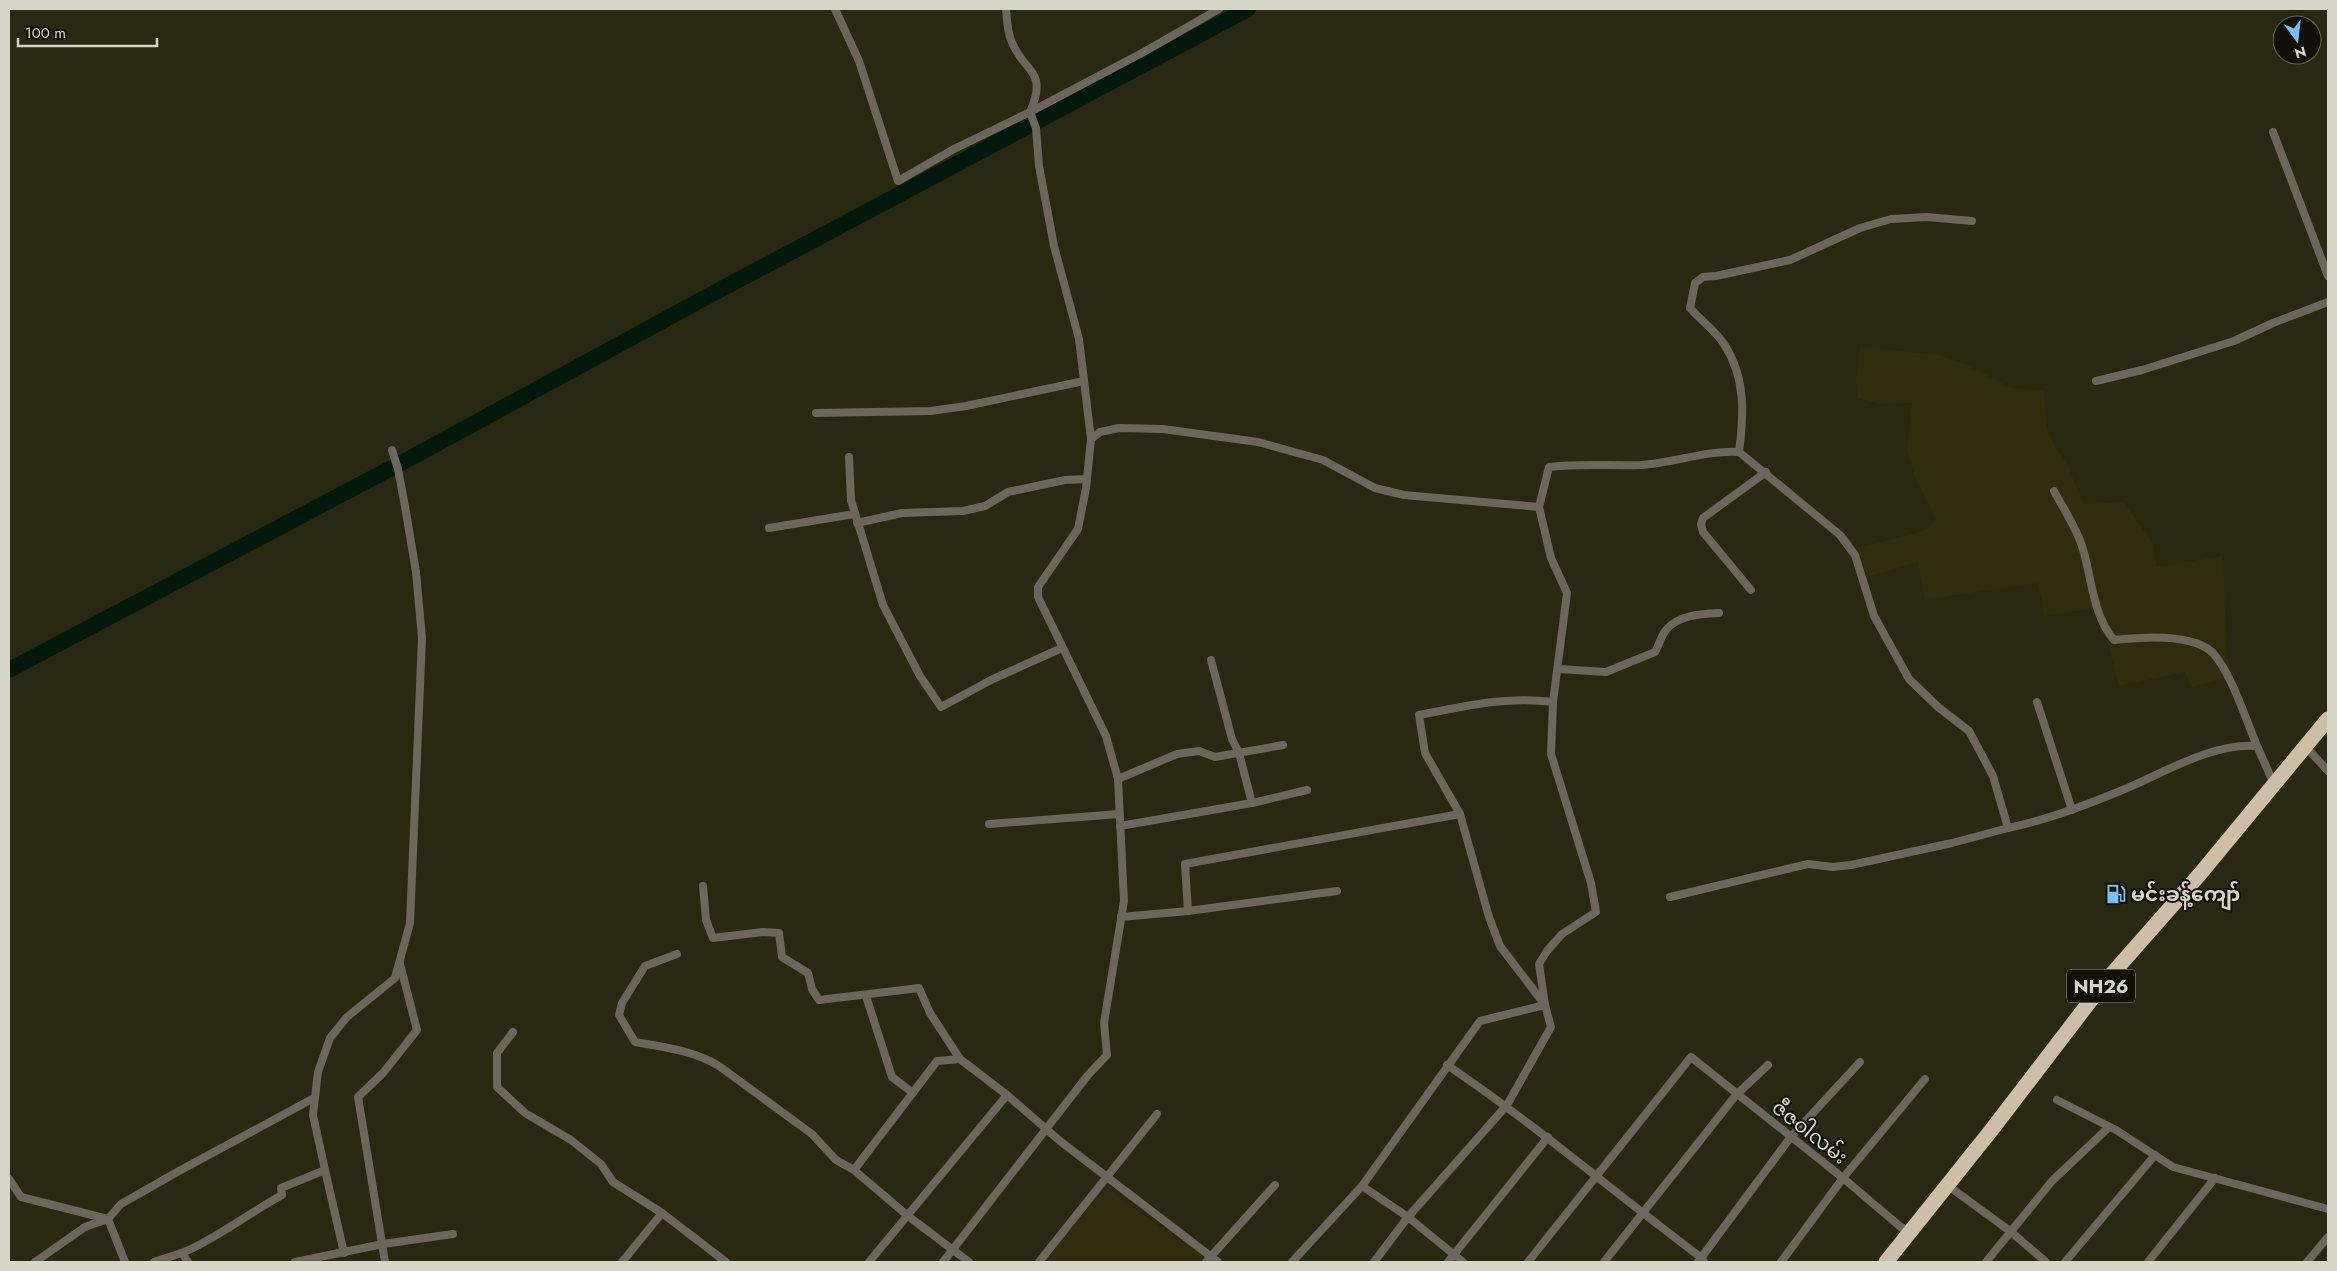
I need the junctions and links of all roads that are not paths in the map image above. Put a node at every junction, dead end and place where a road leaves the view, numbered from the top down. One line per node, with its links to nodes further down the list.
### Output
1 (835, 9): 4 (street)
2 (1006, 9): 4 (street)
3 (1219, 9): 4 (street)
4 (1030, 112): 9 (street)
5 (2273, 132): 7 (street)
6 (1972, 221): 14 (street)
7 (2328, 276)
8 (2328, 302): 10 (street)
9 (1084, 381): 11 (street); 12 (street)
10 (2096, 381)
11 (816, 413)
12 (1090, 439): 17 (street); 19 (street)
13 (392, 450): 52 (street)
14 (1739, 452): 16 (street); 19 (street)
15 (849, 457): 20 (street)
16 (1766, 472): 23 (street); 45 (street)
17 (1087, 479): 21 (street); 25 (street)
18 (2054, 490): 32 (street)
19 (1539, 507): 27 (street)
20 (854, 514): 21 (street); 22 (street)
21 (857, 523): 25 (street)
22 (769, 528)
23 (1751, 590)
24 (1718, 613): 27 (street)
25 (1062, 648): 36 (street)
26 (1211, 660): 34 (street)
27 (1558, 669): 28 (street)
28 (1553, 702): 42 (street); 54 (street)
29 (2037, 702): 40 (street)
30 (2328, 719): 33 (highway, NH26)
31 (1283, 745): 34 (street)
32 (2257, 746): 37 (street); 40 (street)
33 (2306, 746): 35 (street); 37 (highway, NH26)
34 (1239, 753): 36 (street); 39 (street)
35 (2328, 771)
36 (1118, 779): 41 (street)
37 (2274, 784): 81 (highway, NH26)
38 (1308, 790): 39 (street)
39 (1252, 803): 44 (street)
40 (2072, 810): 45 (street)
41 (1119, 814): 43 (street); 44 (street)
42 (1460, 814): 49 (street); 54 (street)
43 (989, 824)
44 (1120, 826): 50 (street)
45 (2008, 828): 48 (street)
46 (703, 886): 53 (street)
47 (1337, 891): 49 (street)
48 (1670, 897)
49 (1188, 911): 50 (street)
50 (1121, 917): 69 (street)
51 (677, 954): 74 (street)
52 (400, 964): 64 (street); 93 (street)
53 (866, 996): 56 (street); 61 (street)
54 (1545, 1005): 58 (street); 66 (street)
55 (513, 1032): 84 (street)
56 (960, 1059): 61 (street); 62 (street)
57 (1860, 1062): 71 (street)
58 (1448, 1065): 66 (street); 82 (street)
59 (1768, 1065): 63 (street)
60 (1925, 1080): 77 (street)
61 (913, 1093): 74 (street)
62 (1007, 1095): 69 (street); 86 (street)
63 (1736, 1095): 71 (street, ဇီဇဝါလမ်း); 76 (street, ဇီဇဝါလမ်း); 85 (street)
64 (314, 1098): 73 (street); 88 (street)
65 (2057, 1100): 68 (street)
66 (1507, 1105): 70 (street); 87 (street)
67 (1157, 1114): 75 (street)
68 (2109, 1127): 72 (street); 89 (street)
69 (1047, 1128): 75 (street); 94 (street)
70 (1548, 1137): 76 (street); 97 (street)
71 (1790, 1138): 77 (street, ဇီဇဝါလမ်း); 100 (street)
72 (2155, 1155): 78 (street); 125 (street)
73 (326, 1170): 95 (street); 96 (street)
74 (854, 1170): 86 (street)
75 (1106, 1176): 99 (street); 113 (street)
76 (1597, 1176): 85 (street); 119 (street)
77 (1843, 1178): 91 (street, ဇီဇဝါလမ်း); 121 (street)
78 (2215, 1178): 83 (street); 126 (street)
79 (9, 1179): 88 (street)
80 (1275, 1185): 99 (street)
81 (1947, 1185): 89 (street); 91 (highway, NH26)
82 (1362, 1186): 87 (street); 115 (street)
83 (2328, 1209)
84 (662, 1213): 98 (street); 107 (street)
85 (1642, 1213): 100 (street); 120 (street)
86 (908, 1216): 94 (street); 110 (street)
87 (1408, 1216): 97 (street); 116 (street)
88 (108, 1219): 101 (street); 102 (street)
89 (2010, 1232): 123 (street); 124 (street)
90 (453, 1234): 93 (street)
91 (1909, 1234): 122 (highway, NH26)
92 (2328, 1237): 127 (street)
93 (383, 1244): 96 (street); 106 (street)
94 (952, 1249): 111 (street); 112 (street)
95 (182, 1254): 103 (street); 104 (street)
96 (344, 1254): 105 (street)
97 (1454, 1254): 117 (street); 118 (street)
98 (717, 1256): 108 (street); 109 (street)
99 (1208, 1259): 114 (street)
100 (1701, 1261)
101 (35, 1262)
102 (125, 1262)
103 (154, 1262)
104 (188, 1262)
105 (295, 1262)
106 (386, 1262)
107 (622, 1262)
108 (711, 1262)
109 (726, 1262)
110 (869, 1262)
111 (943, 1262)
112 (969, 1262)
113 (1039, 1262)
114 (1218, 1262)
115 (1292, 1262)
116 (1374, 1262)
117 (1448, 1262)
118 (1464, 1262)
119 (1528, 1262)
120 (1604, 1262)
121 (1781, 1262)
122 (1886, 1262)
123 (1986, 1262)
124 (2046, 1262)
125 (2065, 1262)
126 (2148, 1262)
127 (2307, 1262)

